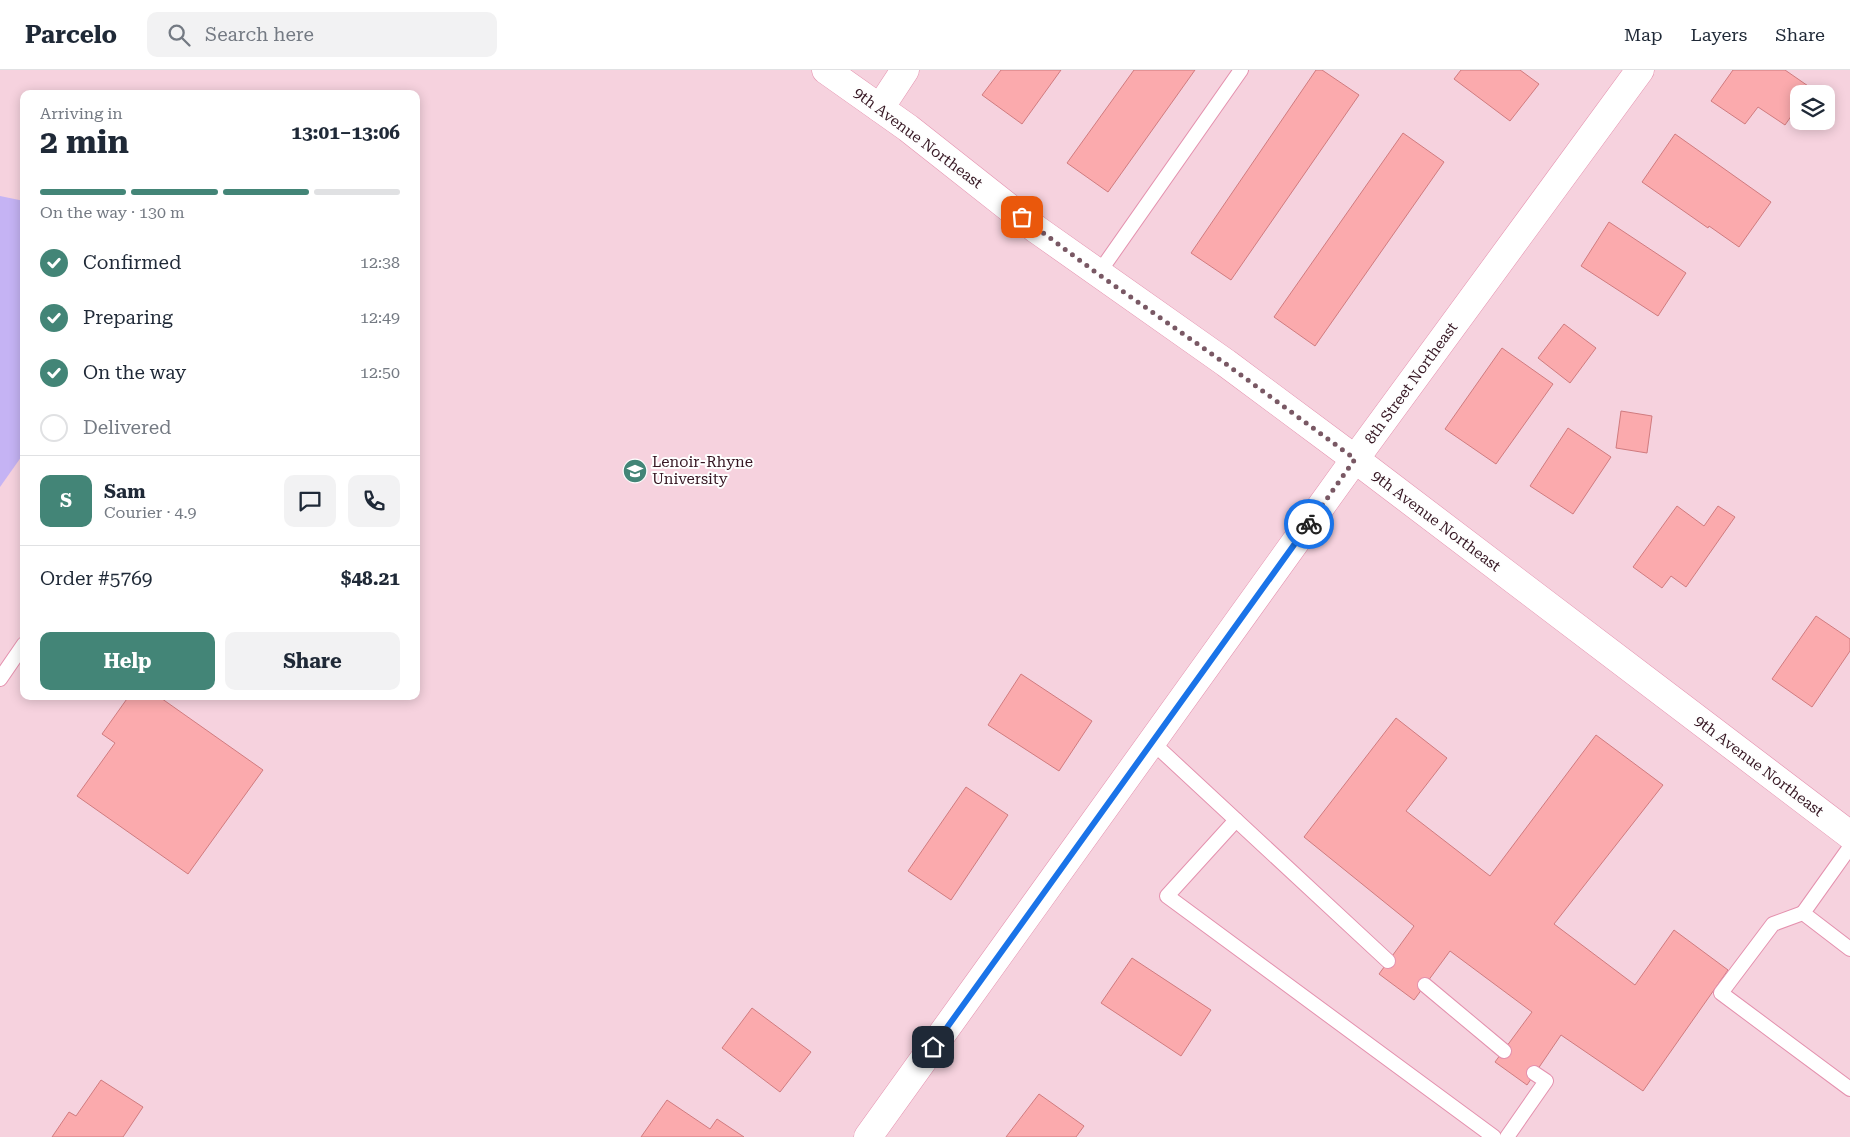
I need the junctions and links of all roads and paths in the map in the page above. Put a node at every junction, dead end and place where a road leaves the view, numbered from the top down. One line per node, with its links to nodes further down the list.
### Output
1 (826, 70): 5 (street, 9th Avenue Northeast)
2 (906, 70): 5 (street)
3 (1241, 70): 6 (lane)
4 (1640, 70): 7 (street, 8th Street Northeast)
5 (880, 108): 6 (street, 9th Avenue Northeast)
6 (1098, 274): 7 (street, 9th Avenue Northeast)
7 (1355, 459): 10 (street, 8th Street Northeast); 12 (street, 9th Avenue Northeast)
8 (20, 650): 9 (lane)
9 (0, 679)
10 (1152, 742): 11 (lane); 21 (street, 8th Street Northeast)
11 (1236, 820): 16 (lane); 22 (lane)
12 (1850, 835)
13 (1850, 847): 14 (lane)
14 (1802, 913): 15 (lane); 20 (lane)
15 (1850, 949)
16 (1388, 961)
17 (1424, 985): 18 (lane)
18 (1504, 1051)
19 (1534, 1073): 23 (lane)
20 (1850, 1089)
21 (868, 1137)
22 (1494, 1137)
23 (1507, 1137)

